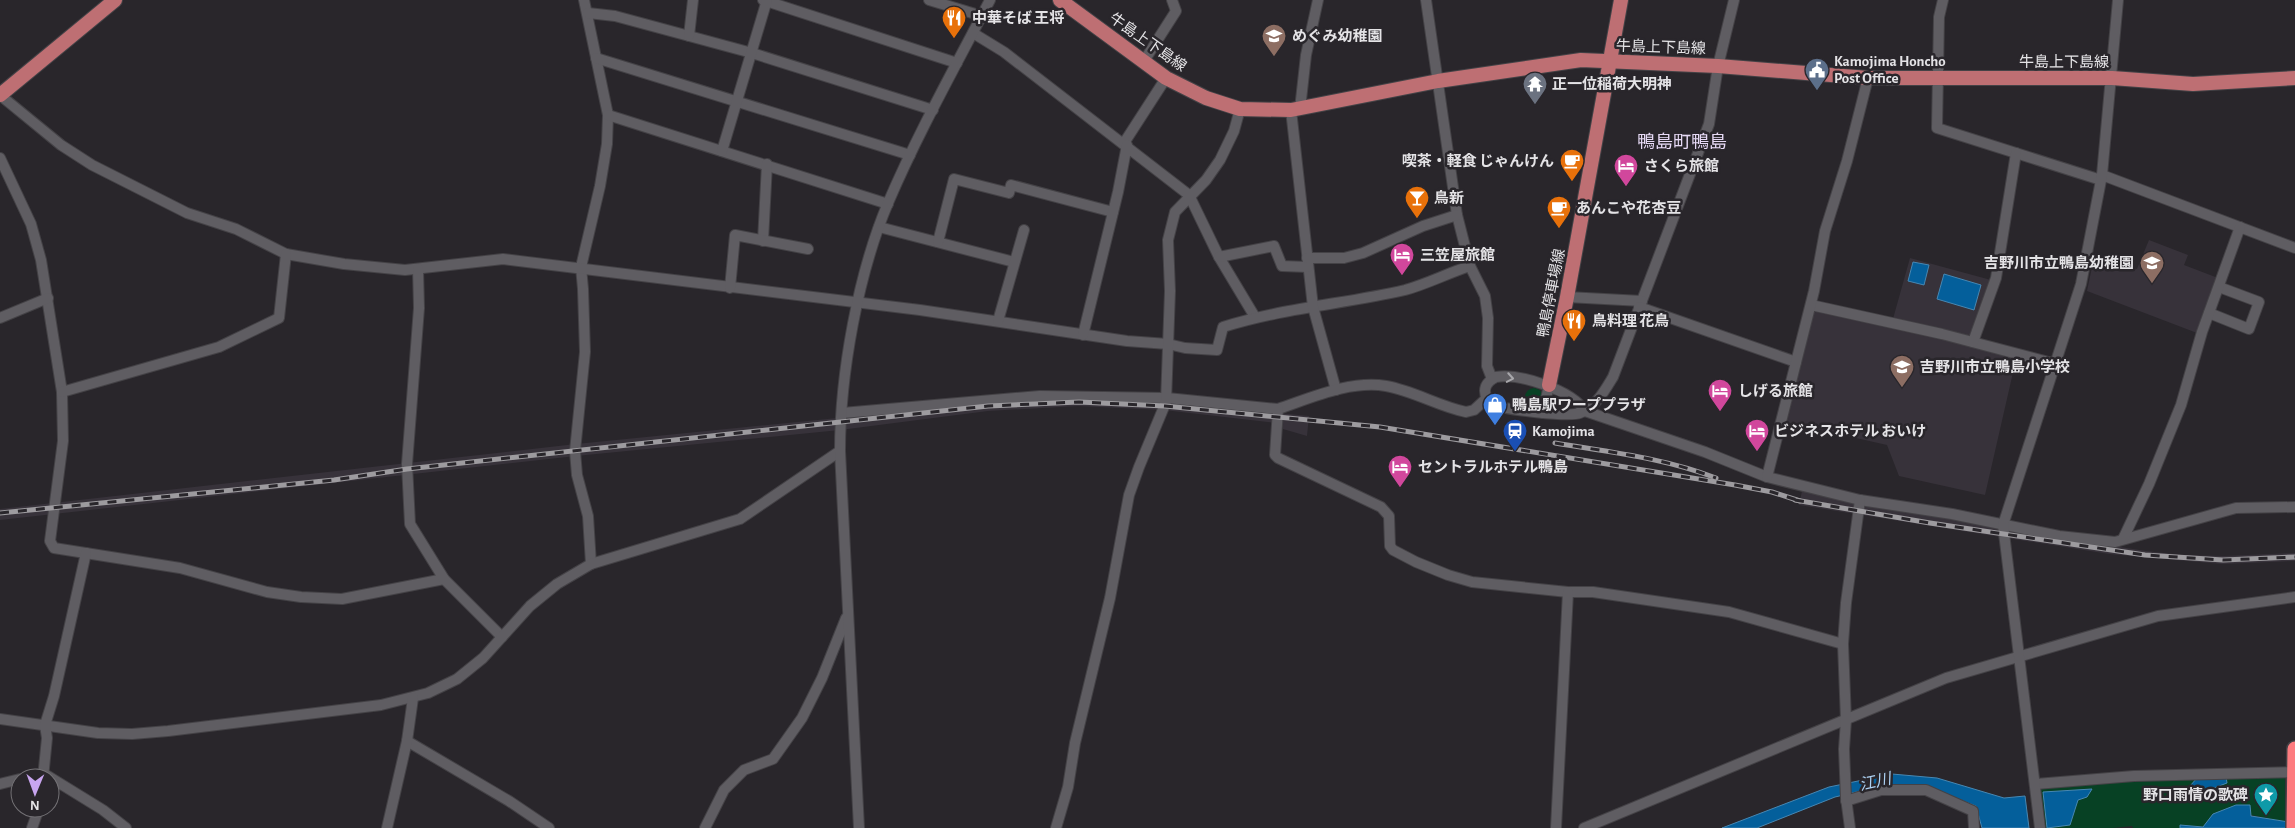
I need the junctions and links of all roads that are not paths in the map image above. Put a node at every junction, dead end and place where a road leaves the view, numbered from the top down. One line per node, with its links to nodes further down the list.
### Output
1 (115, 0): 31 (main road)
2 (584, 0): 15 (street)
3 (692, 0): 18 (street)
4 (766, 0): 19 (street); 23 (street)
5 (929, 0): 16 (street)
6 (990, 0): 16 (street)
7 (1060, 0): 21 (main road, 牛島上下島線)
8 (1172, 0): 21 (street)
9 (1318, 0): 34 (street)
10 (1426, 0): 30 (street)
11 (1621, 0): 22 (main road, 鴨島停車場線)
12 (1734, 0): 24 (street)
13 (1944, 0): 27 (street)
14 (2118, 0): 28 (street)
15 (588, 13): 18 (street); 20 (street)
16 (982, 16): 17 (street)
17 (973, 33): 23 (street); 37 (street)
18 (689, 36): 19 (street)
19 (752, 53): 32 (street); 35 (street)
20 (596, 58): 32 (street); 36 (street)
21 (1144, 61): 25 (main road, 牛島上下島線)
22 (1611, 61): 24 (main road, 牛島上下島線); 30 (main road, 牛島上下島線); 64 (main road, 鴨島停車場線)
23 (957, 63): 35 (street)
24 (1718, 66): 26 (main road, 牛島上下島線); 67 (street)
25 (1166, 78): 33 (main road, 牛島上下島線); 37 (street)
26 (1868, 78): 27 (main road, 牛島上下島線); 68 (street)
27 (1936, 78): 28 (main road, 牛島上下島線); 39 (street)
28 (2112, 78): 29 (main road, 牛島上下島線); 43 (street)
29 (2295, 78)
30 (1438, 81): 34 (main road, 牛島上下島線); 47 (street)
31 (0, 95): 55 (street)
32 (737, 102): 38 (street); 40 (street)
33 (1240, 109): 34 (main road, 牛島上下島線); 44 (street)
34 (1295, 109): 58 (street)
35 (933, 110): 40 (street)
36 (608, 115): 38 (street); 60 (street)
37 (1125, 144): 44 (street); 46 (street)
38 (722, 151): 42 (street)
39 (2016, 153): 43 (street); 75 (street)
40 (910, 155): 45 (street)
41 (0, 158): 65 (street)
42 (767, 164): 45 (street); 51 (street)
43 (2101, 178): 49 (street); 78 (street)
44 (1189, 195): 56 (street); 76 (street)
45 (888, 204): 48 (street)
46 (1113, 212): 52 (street); 74 (street)
47 (1457, 216): 58 (street); 59 (street)
48 (880, 227): 52 (street); 66 (street)
49 (2240, 227): 53 (street); 62 (street)
50 (1024, 230): 57 (street)
51 (763, 241): 54 (street); 63 (street)
52 (938, 242): 57 (street)
53 (2295, 248)
54 (808, 249)
55 (286, 254): 61 (street); 82 (street)
56 (1219, 258): 58 (street); 71 (street)
57 (1014, 262): 73 (street)
58 (1308, 262): 69 (street)
59 (1470, 266): 69 (street); 79 (street)
60 (581, 267): 61 (street); 63 (street); 96 (street)
61 (418, 269): 97 (street)
62 (2218, 287): 70 (street); 70 (street)
63 (730, 288): 66 (street)
64 (1567, 297): 67 (street); 80 (main road, 鴨島停車場線)
65 (48, 298): 72 (street); 82 (street)
66 (857, 302): 73 (street); 87 (street)
67 (1641, 304): 77 (street); 86 (street)
68 (1811, 305): 75 (street); 77 (street)
69 (1313, 307): 71 (street); 81 (street)
70 (2209, 313): 94 (street)
71 (1255, 317): 76 (street)
72 (0, 318)
73 (998, 322): 74 (street)
74 (1083, 334): 76 (street)
75 (1973, 342): 78 (street)
76 (1168, 344): 83 (street)
77 (1796, 362): 90 (street)
78 (2056, 364): 93 (street)
79 (1492, 379): 80 (street, one-way to 80); 84 (street)
80 (1549, 385): 86 (street); 88 (street)
81 (1336, 390): 84 (street); 85 (street)
82 (62, 392): 95 (street)
83 (1167, 398): 85 (street); 87 (street); 121 (street)
84 (1487, 398): 88 (street)
85 (1278, 409): 98 (street)
86 (1585, 411): 88 (street); 90 (street)
87 (842, 413): 89 (street)
88 (1543, 413)
89 (840, 451): 96 (street); 100 (street)
90 (1767, 477): 91 (street)
91 (1860, 500): 93 (street); 102 (street)
92 (2295, 507): 94 (street)
93 (2003, 525): 94 (street); 103 (street)
94 (2123, 539)
95 (86, 553): 97 (street); 107 (street)
96 (591, 564): 101 (street)
97 (444, 579): 101 (street)
98 (1568, 592): 102 (street); 122 (street)
99 (2295, 597): 103 (street)
100 (848, 613): 119 (street); 120 (street)
101 (502, 637): 104 (street)
102 (1843, 644): 106 (street)
103 (2019, 658): 106 (street); 112 (street)
104 (413, 698): 107 (street); 108 (street)
105 (0, 720): 107 (street)
106 (1846, 720): 114 (street); 123 (street)
107 (45, 725): 110 (street)
108 (407, 741): 117 (street); 118 (street)
109 (2295, 749): 111 (highway)
110 (44, 768)
111 (2294, 781): 112 (street); 115 (highway)
112 (2036, 784): 126 (street)
113 (60, 786): 116 (street)
114 (1846, 799): 124 (street); 125 (street)
115 (2294, 825)
116 (126, 828)
117 (387, 828)
118 (549, 828)
119 (705, 828)
120 (859, 828)
121 (1056, 828)
122 (1556, 828)
123 (1584, 828)
124 (1850, 828)
125 (1974, 828)
126 (2040, 828)

